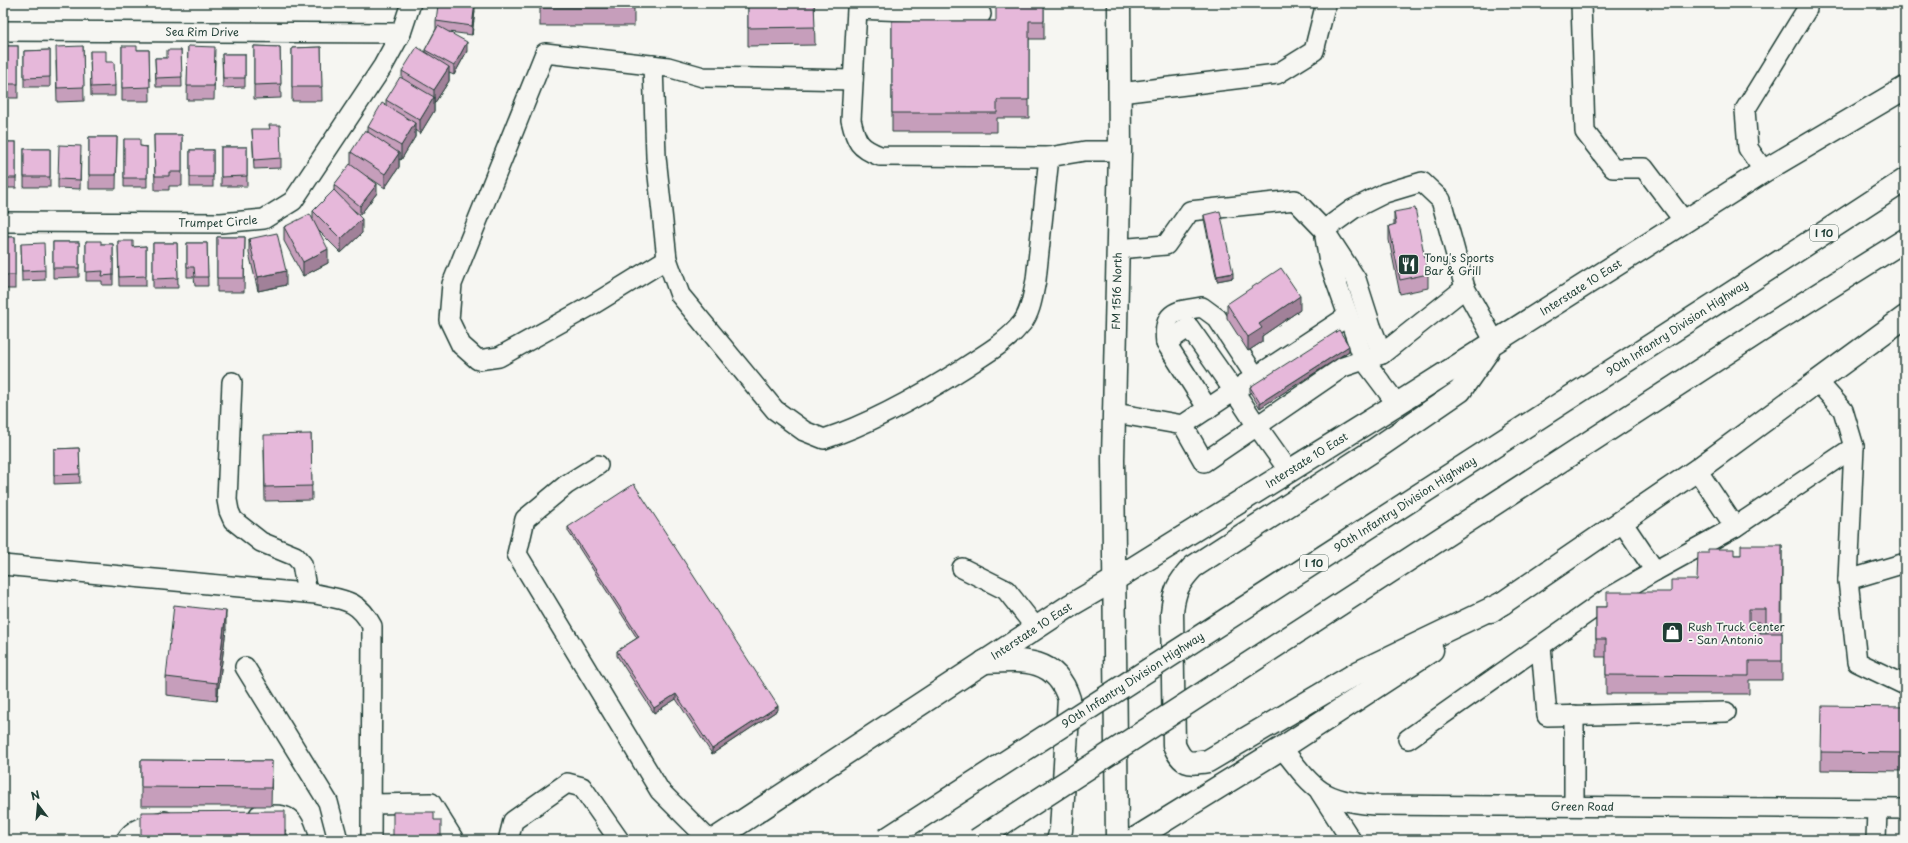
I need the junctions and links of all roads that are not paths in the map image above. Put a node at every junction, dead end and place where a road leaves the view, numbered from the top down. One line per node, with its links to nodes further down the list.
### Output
1 (411, 3): 8 (street, Trumpet Circle)
2 (1119, 3): 12 (main road, FM 1516 North)
3 (1326, 3): 12 (street)
4 (1581, 3): 17 (street)
5 (1807, 3): 15 (street)
6 (981, 14): 10 (street)
7 (3, 32): 8 (street, Sea Rim Drive)
8 (401, 33): 18 (street, Trumpet Circle)
9 (653, 65): 10 (street); 22 (street); 22 (street)
10 (853, 80): 14 (street)
11 (1905, 88): 15 (main road, Interstate 10 East)
12 (1120, 93): 13 (main road, FM 1516 North)
13 (1120, 151): 14 (street); 21 (main road, FM 1516 North)
14 (1049, 157): 22 (street)
15 (1764, 171): 17 (main road, Interstate 10 East)
16 (1905, 179): 78 (main road, 90th Infantry Division Highway / I 10, bridge)
17 (1684, 221): 26 (main road, Interstate 10 East)
18 (3, 222)
19 (1324, 230): 21 (street); 23 (street); 24 (street); 28 (street)
20 (1905, 240): 79 (main road, bridge)
21 (1117, 249): 36 (main road, FM 1516 North)
22 (667, 259)
23 (1465, 288): 26 (street); 28 (street)
24 (1348, 316): 29 (street); 30 (street)
25 (1905, 317): 32 (main road)
26 (1495, 342): 34 (main road, Interstate 10 East); 52 (main road)
27 (1166, 343): 30 (street); 33 (street); 35 (street)
28 (1382, 354): 29 (street)
29 (1364, 360): 34 (street); 38 (street)
30 (1258, 381): 33 (street)
31 (232, 382): 51 (street)
32 (1818, 382): 39 (street); 41 (main road)
33 (1234, 391): 35 (street); 38 (street)
34 (1397, 404): 42 (main road, Interstate 10 East)
35 (1208, 409): 37 (street)
36 (1115, 413): 37 (street); 49 (main road, FM 1516 North)
37 (1183, 425): 38 (street)
38 (1257, 426): 42 (street)
39 (1854, 447): 44 (street); 50 (street)
40 (598, 465): 76 (street)
41 (1697, 470): 43 (main road); 44 (street)
42 (1289, 471): 49 (main road, Interstate 10 East)
43 (1622, 522): 48 (street); 52 (main road)
44 (1735, 527): 48 (street)
45 (1905, 563): 50 (street)
46 (3, 565): 51 (street)
47 (962, 568): 53 (street)
48 (1655, 571): 54 (street)
49 (1114, 580): 53 (main road, Interstate 10 East); 81 (main road, FM 1516 North)
50 (1848, 580): 57 (street)
51 (307, 593): 63 (street)
52 (1503, 603): 61 (main road)
53 (1036, 628): 55 (main road, Interstate 10 East)
54 (1541, 646): 59 (street); 60 (street)
55 (983, 662): 77 (main road, Interstate 10 East); 80 (main road)
56 (245, 667): 71 (street)
57 (1905, 685)
58 (1726, 712): 59 (street)
59 (1574, 715): 64 (street)
60 (1408, 739)
61 (1282, 748): 62 (street, Green Road); 82 (main road)
62 (1320, 792): 64 (street, Green Road); 83 (street)
63 (371, 804): 72 (street); 73 (street)
64 (1574, 805): 65 (street, Green Road)
65 (1877, 809): 66 (street, Green Road); 84 (street)
66 (1905, 809)
67 (242, 816): 70 (street)
68 (182, 818): 69 (street)
69 (126, 840)
70 (299, 840)
71 (338, 840)
72 (371, 840)
73 (454, 840)
74 (511, 840): 75 (street)
75 (619, 840)
76 (709, 840)
77 (714, 840)
78 (885, 840)
79 (977, 840)
80 (1058, 840)
81 (1117, 840)
82 (1133, 840)
83 (1351, 840)
84 (1876, 840)

